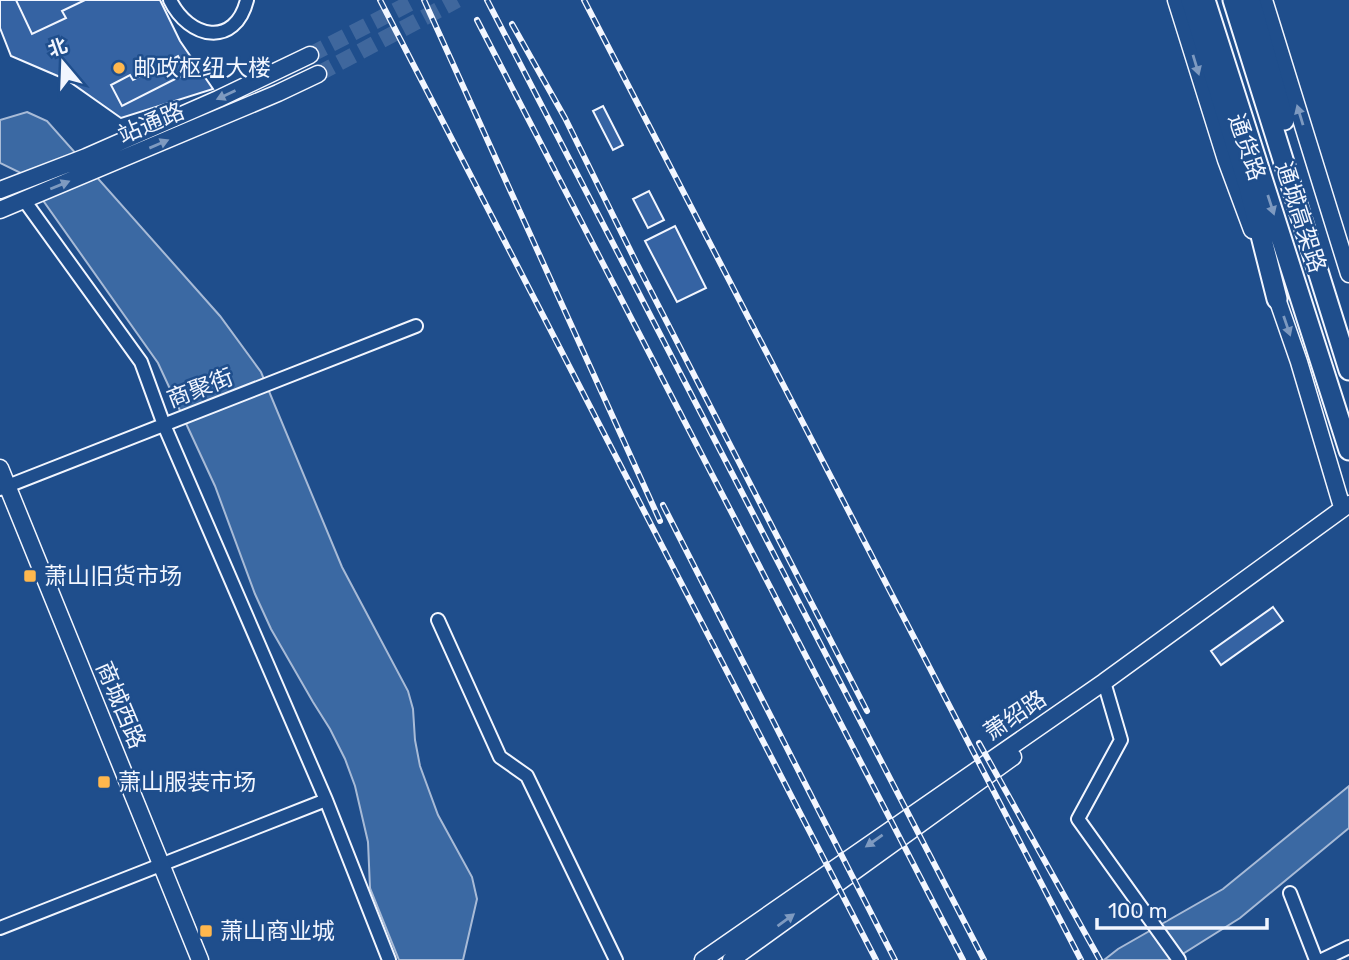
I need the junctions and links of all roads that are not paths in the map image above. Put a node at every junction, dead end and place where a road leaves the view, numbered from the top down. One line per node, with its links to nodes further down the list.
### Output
1 (170, 0): 2 (street)
2 (247, 0)
3 (1176, 0): 15 (main road, 通货路, one-way to 15)
4 (1191, 0): 15 (highway)
5 (1205, 0): 20 (highway, 通城高架路, one-way to 20)
6 (1233, 0): 18 (highway, 通城高架路)
7 (1251, 0): 17 (highway)
8 (1264, 0): 14 (main road, one-way to 8)
9 (310, 55): 11 (main road, 站通路, one-way to 11)
10 (318, 74): 12 (main road, 站通路, one-way to 10)
11 (6, 187)
12 (24, 200): 13 (main road, 站通路); 19 (street)
13 (0, 210)
14 (1349, 274)
15 (1277, 299): 23 (main road, 通货路, one-way to 23)
16 (416, 326): 19 (street, 商聚街)
17 (1349, 328)
18 (1349, 370)
19 (164, 425): 22 (street, 商聚街); 26 (street)
20 (1349, 450)
21 (0, 468): 22 (main road, 商城西路)
22 (4, 488): 27 (main road, 商城西路)
23 (1347, 508): 25 (main road, 萧绍路)
24 (438, 620): 33 (street)
25 (1105, 686): 34 (main road, 萧绍路, one-way to 34); 35 (main road, one-way to 25); 36 (street)
26 (326, 800): 27 (street); 32 (street)
27 (163, 865): 29 (street); 31 (main road, 商城西路)
28 (1290, 893): 37 (street)
29 (0, 928)
30 (1349, 947): 38 (street)
31 (200, 960)
32 (389, 960)
33 (616, 960)
34 (703, 960)
35 (731, 960)
36 (1179, 960)
37 (1316, 960)
38 (1322, 960)

